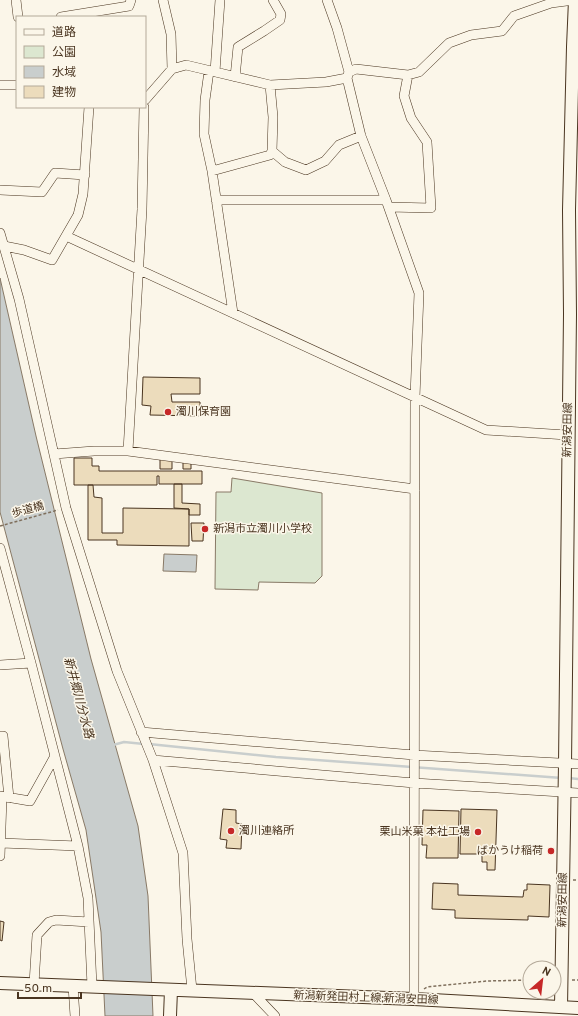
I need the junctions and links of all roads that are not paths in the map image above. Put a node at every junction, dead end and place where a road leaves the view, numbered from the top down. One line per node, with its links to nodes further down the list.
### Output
1 (16, 0): 9 (street)
2 (131, 0): 8 (street)
3 (163, 0): 12 (street)
4 (220, 0): 13 (street)
5 (273, 0): 16 (street)
6 (327, 0): 14 (street)
7 (575, 0): 11 (main road, 新潟安田線); 15 (street)
8 (82, 15): 10 (street)
9 (18, 16)
10 (72, 16)
11 (575, 47): 36 (main road, 新潟安田線)
12 (172, 69): 13 (street); 20 (street)
13 (212, 72): 16 (street); 25 (street)
14 (348, 75): 15 (street); 19 (street); 23 (street)
15 (408, 75): 29 (street)
16 (235, 77): 19 (street)
17 (0, 85): 18 (street)
18 (16, 85)
19 (270, 85): 24 (street)
20 (146, 99)
21 (89, 108): 26 (street)
22 (144, 108): 33 (street)
23 (361, 136): 24 (street); 29 (street)
24 (272, 151): 25 (street)
25 (212, 171): 28 (street)
26 (85, 175): 27 (street); 31 (street)
27 (0, 190)
28 (216, 200): 29 (street); 34 (street)
29 (387, 204): 35 (street)
30 (0, 233): 32 (street)
31 (66, 236): 32 (street); 33 (street)
32 (4, 246): 38 (street)
33 (139, 269): 34 (street); 37 (street)
34 (233, 312): 35 (street)
35 (415, 397): 36 (street); 39 (street)
36 (567, 435): 48 (main road, 新潟安田線)
37 (128, 451): 38 (street); 39 (street)
38 (54, 454): 43 (street)
39 (415, 489): 46 (street)
40 (0, 548): 41 (street)
41 (31, 663): 42 (street); 45 (street)
42 (0, 665)
43 (141, 732): 46 (street); 47 (street)
44 (0, 736): 53 (street)
45 (55, 756): 53 (street); 55 (street)
46 (414, 757): 48 (street); 50 (street)
47 (153, 760): 50 (street); 63 (street)
48 (565, 764): 49 (street); 51 (main road, 新潟安田線)
49 (578, 764)
50 (414, 780): 51 (street); 65 (street)
51 (565, 792): 52 (street); 66 (main road, 新潟安田線)
52 (578, 794)
53 (4, 797): 54 (street)
54 (1, 843): 55 (street); 56 (street)
55 (78, 846): 57 (street)
56 (0, 856)
57 (89, 922): 59 (street); 61 (street)
58 (0, 983): 59 (main road, 新潟新発田村上線;新潟安田線)
59 (34, 984): 60 (main road, 新潟新発田村上線;新潟安田線)
60 (73, 986): 61 (main road, 新潟新発田村上線;新潟安田線); 68 (street)
61 (98, 987): 62 (main road, 新潟新発田村上線;新潟安田線)
62 (166, 990): 63 (main road, 新潟新発田村上線;新潟安田線); 69 (main road)
63 (192, 990): 64 (main road, 新潟新発田村上線;新潟安田線)
64 (254, 994): 65 (main road, 新潟新発田村上線;新潟安田線); 70 (street)
65 (414, 997): 66 (main road, 新潟新発田村上線;新潟安田線)
66 (561, 1007): 67 (main road, 新潟新発田村上線;新潟安田線)
67 (578, 1008)
68 (75, 1016)
69 (170, 1016)
70 (275, 1016)

